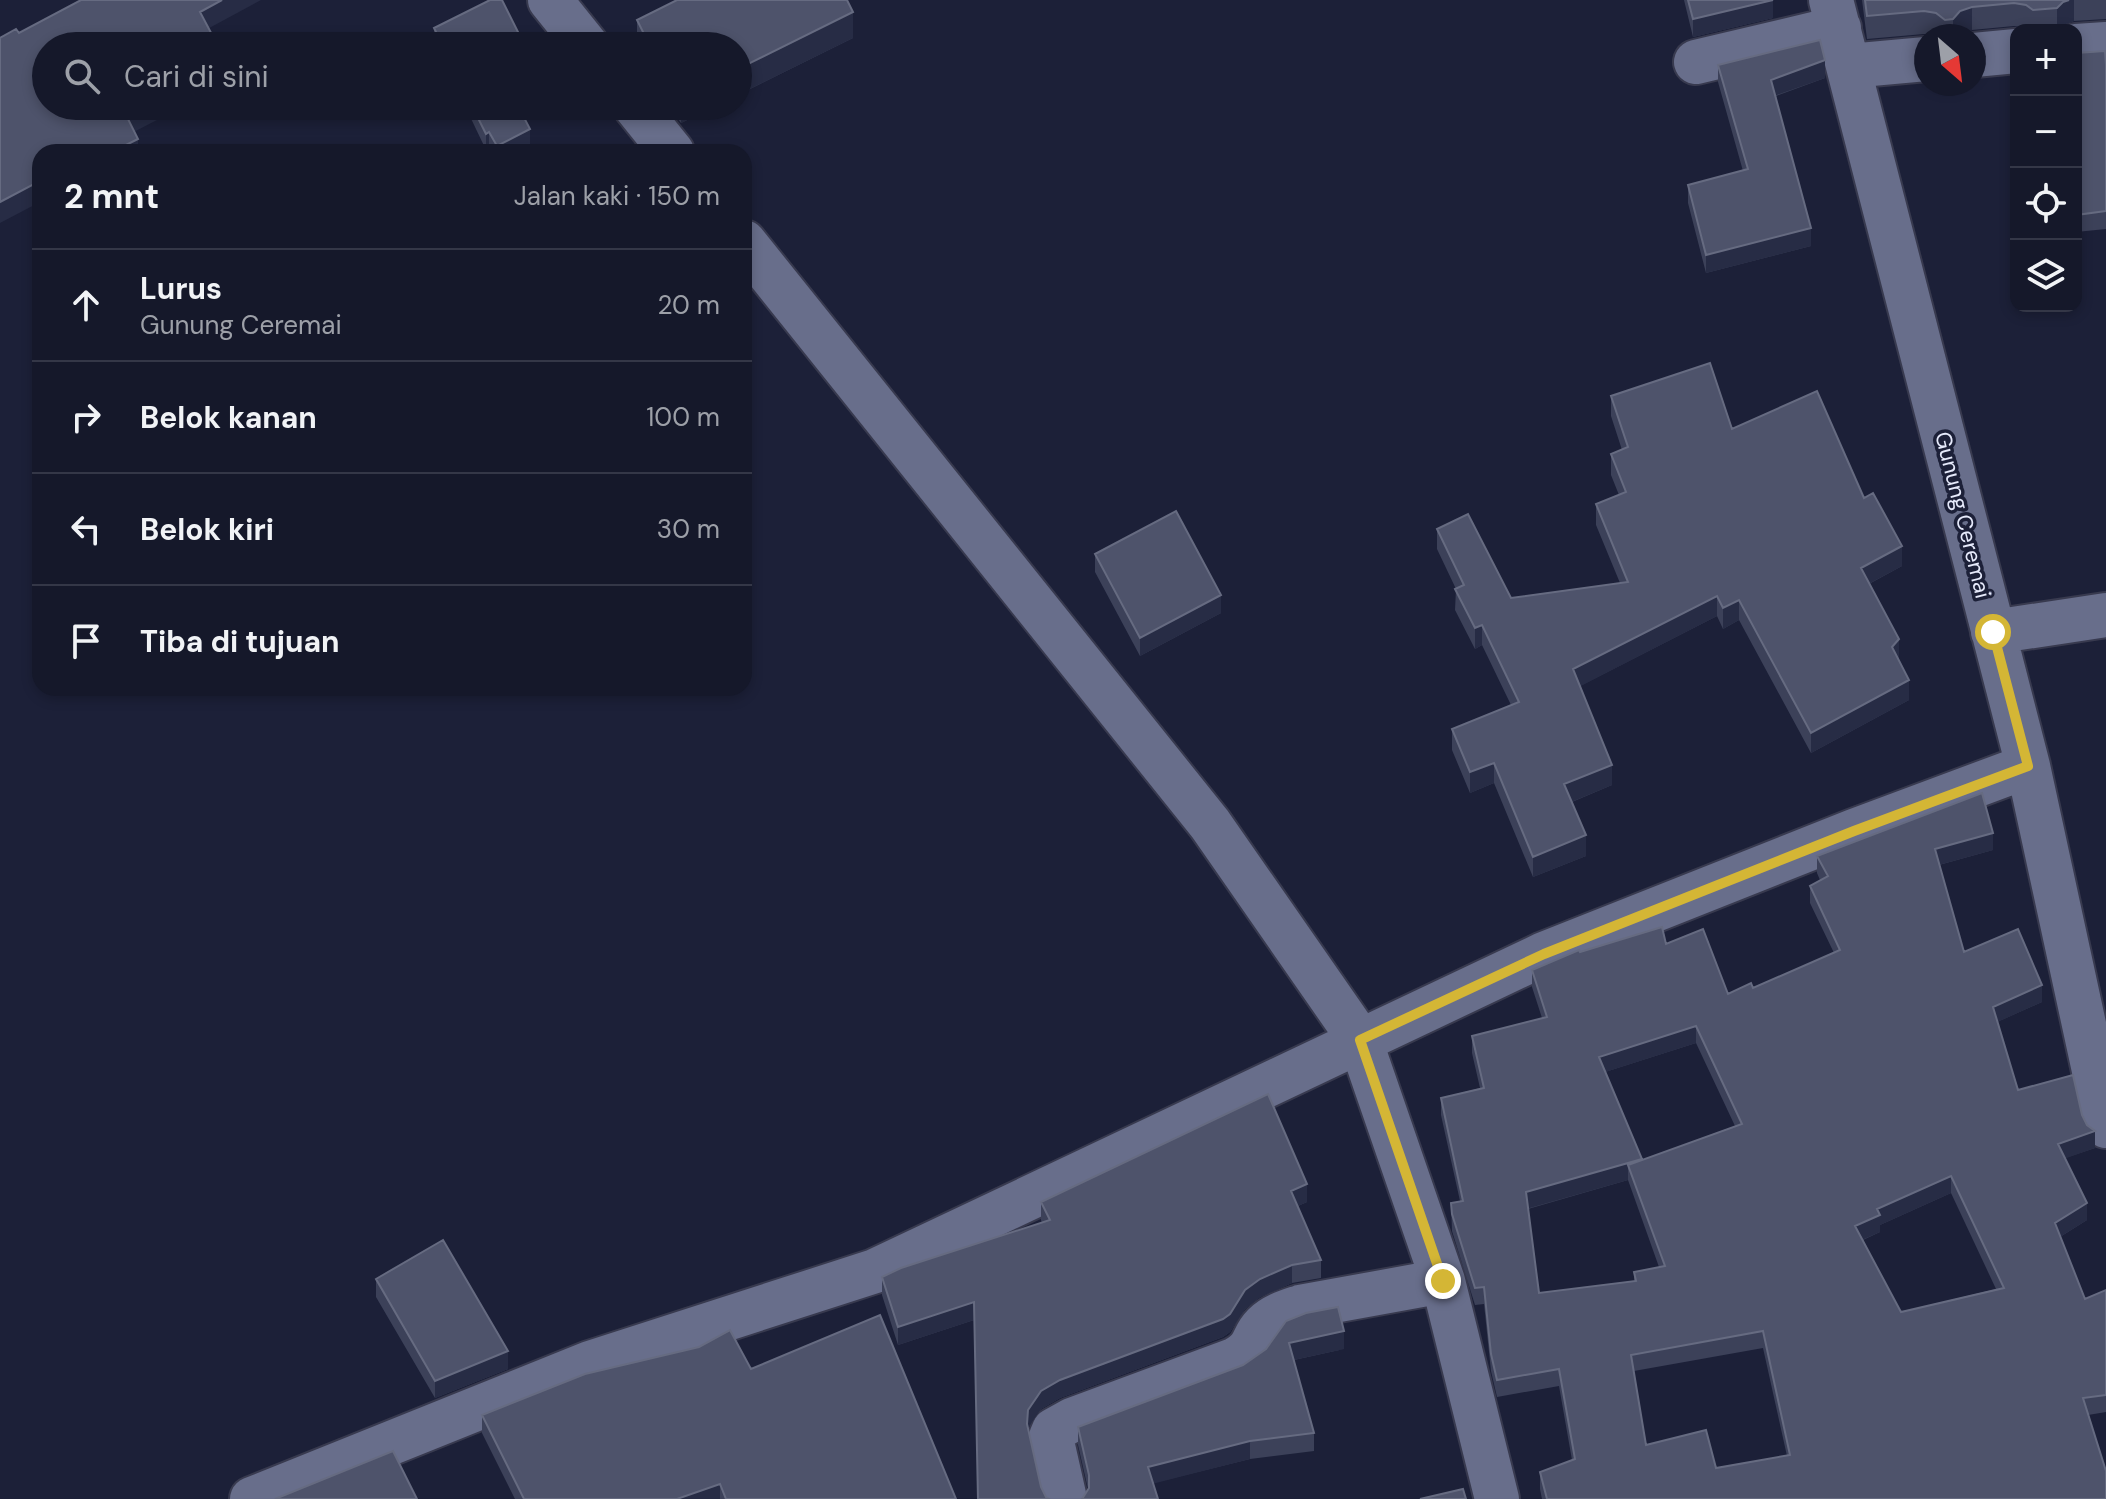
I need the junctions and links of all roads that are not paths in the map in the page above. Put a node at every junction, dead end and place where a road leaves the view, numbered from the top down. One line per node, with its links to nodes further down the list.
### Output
1 (550, 0): 3 (street)
2 (1840, 31): 8 (street); 9 (street); 14 (street, Gunung Ceremai)
3 (576, 32)
4 (2106, 44): 5 (street)
5 (2082, 46)
6 (2010, 52): 7 (street)
7 (1986, 54)
8 (1914, 55)
9 (1696, 62)
10 (646, 120): 11 (street)
11 (666, 144)
12 (752, 252): 16 (street)
13 (2106, 615): 14 (street)
14 (1993, 632): 15 (street, Gunung Ceremai)
15 (2028, 766): 16 (street); 17 (street, Gunung Ceremai)
16 (1360, 1040): 18 (street); 19 (street)
17 (2106, 1126)
18 (1443, 1281): 21 (street); 22 (street)
19 (308, 1489): 20 (street)
20 (252, 1499)
21 (1065, 1499)
22 (1497, 1499)

